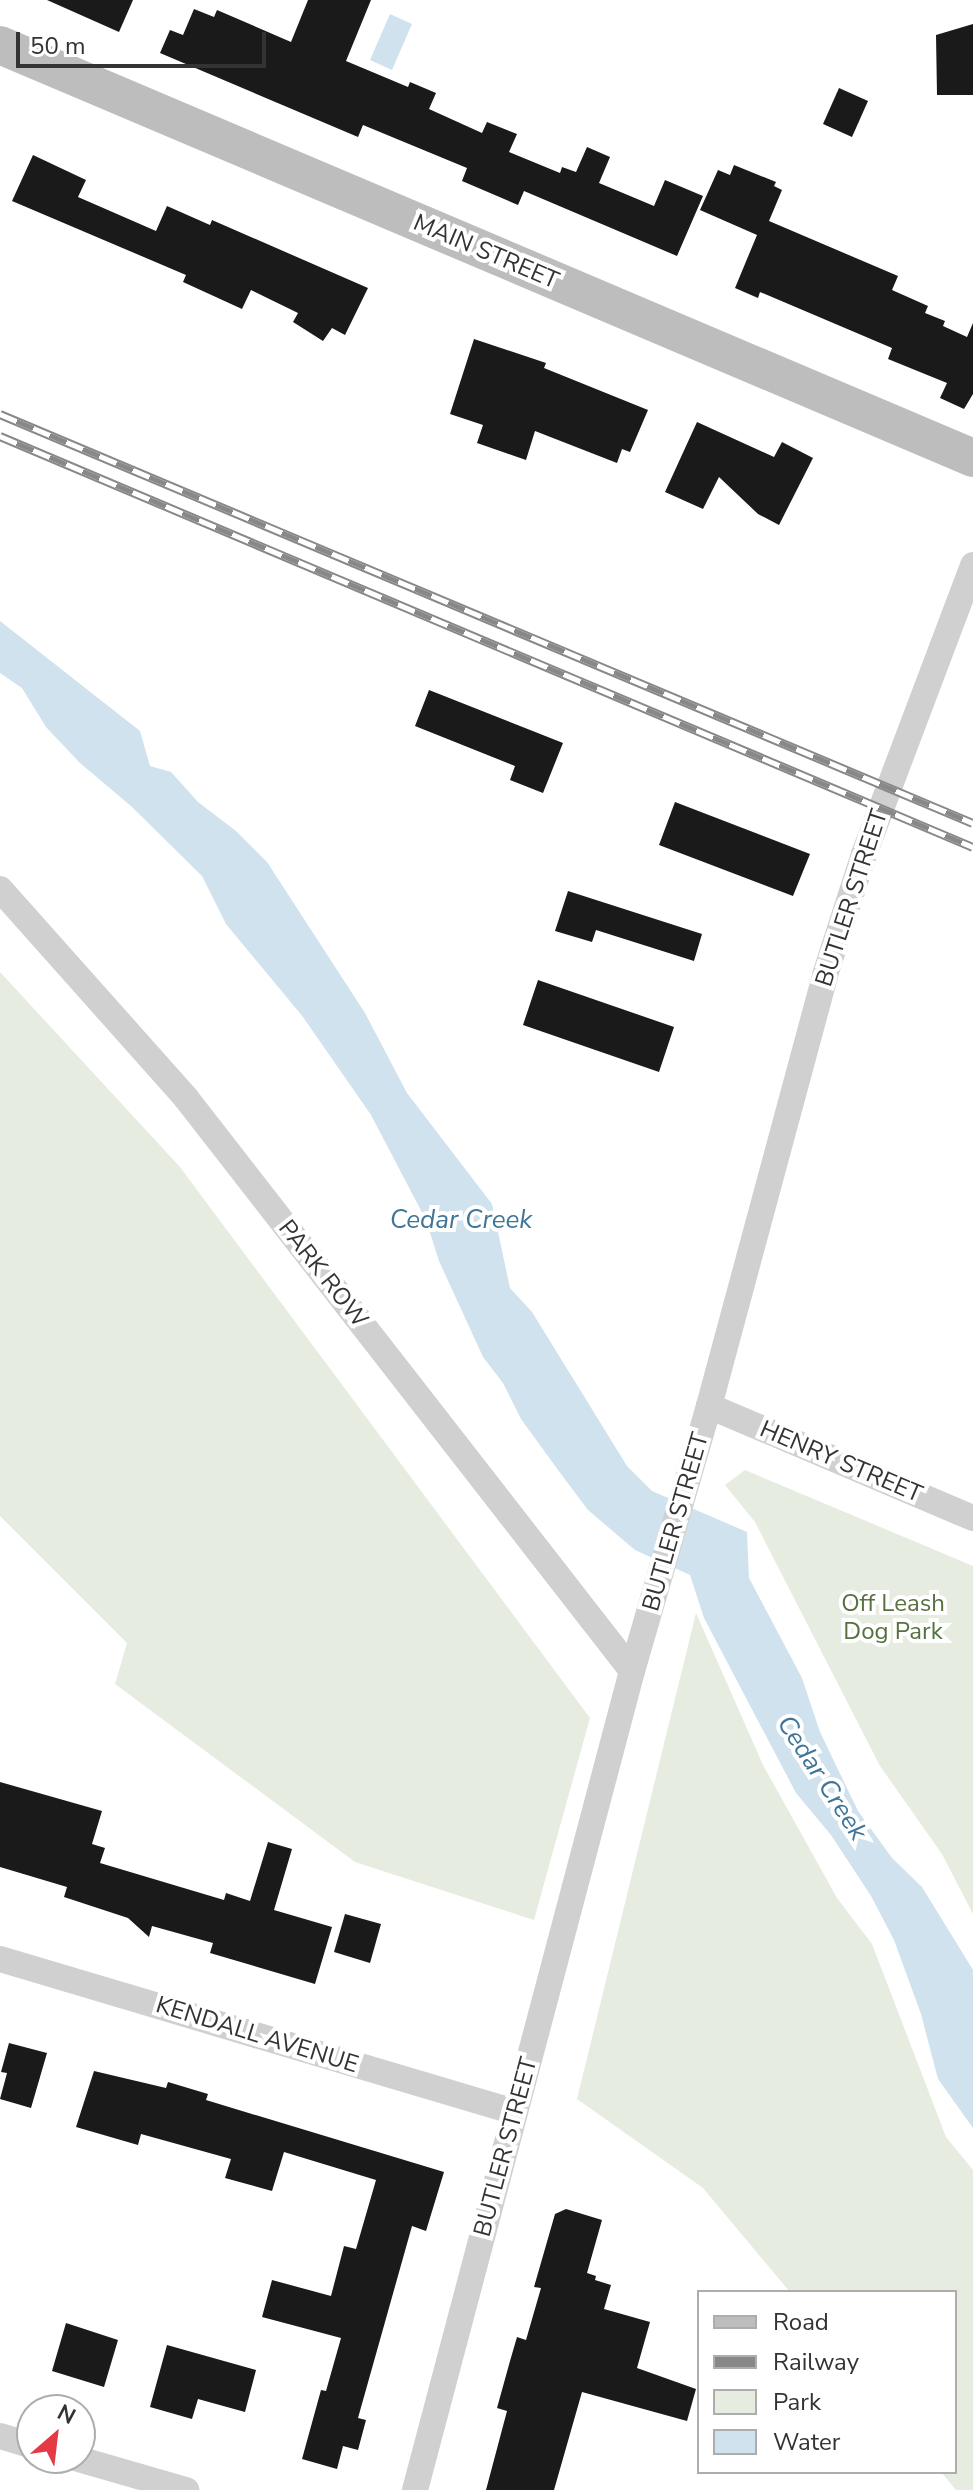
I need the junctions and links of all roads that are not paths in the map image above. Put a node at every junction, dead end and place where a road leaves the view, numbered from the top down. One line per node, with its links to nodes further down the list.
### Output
1 (0, 45): 2 (main road, MAIN STREET)
2 (973, 458)
3 (973, 565): 5 (street, BUTLER STREET)
4 (0, 889): 7 (street, PARK ROW)
5 (709, 1406): 6 (street, HENRY STREET); 7 (street, BUTLER STREET)
6 (973, 1518)
7 (632, 1671): 9 (street, BUTLER STREET)
8 (0, 1959): 9 (street, KENDALL AVENUE)
9 (515, 2112): 12 (street, BUTLER STREET)
10 (96, 2464): 11 (street)
11 (186, 2490)
12 (415, 2490)

